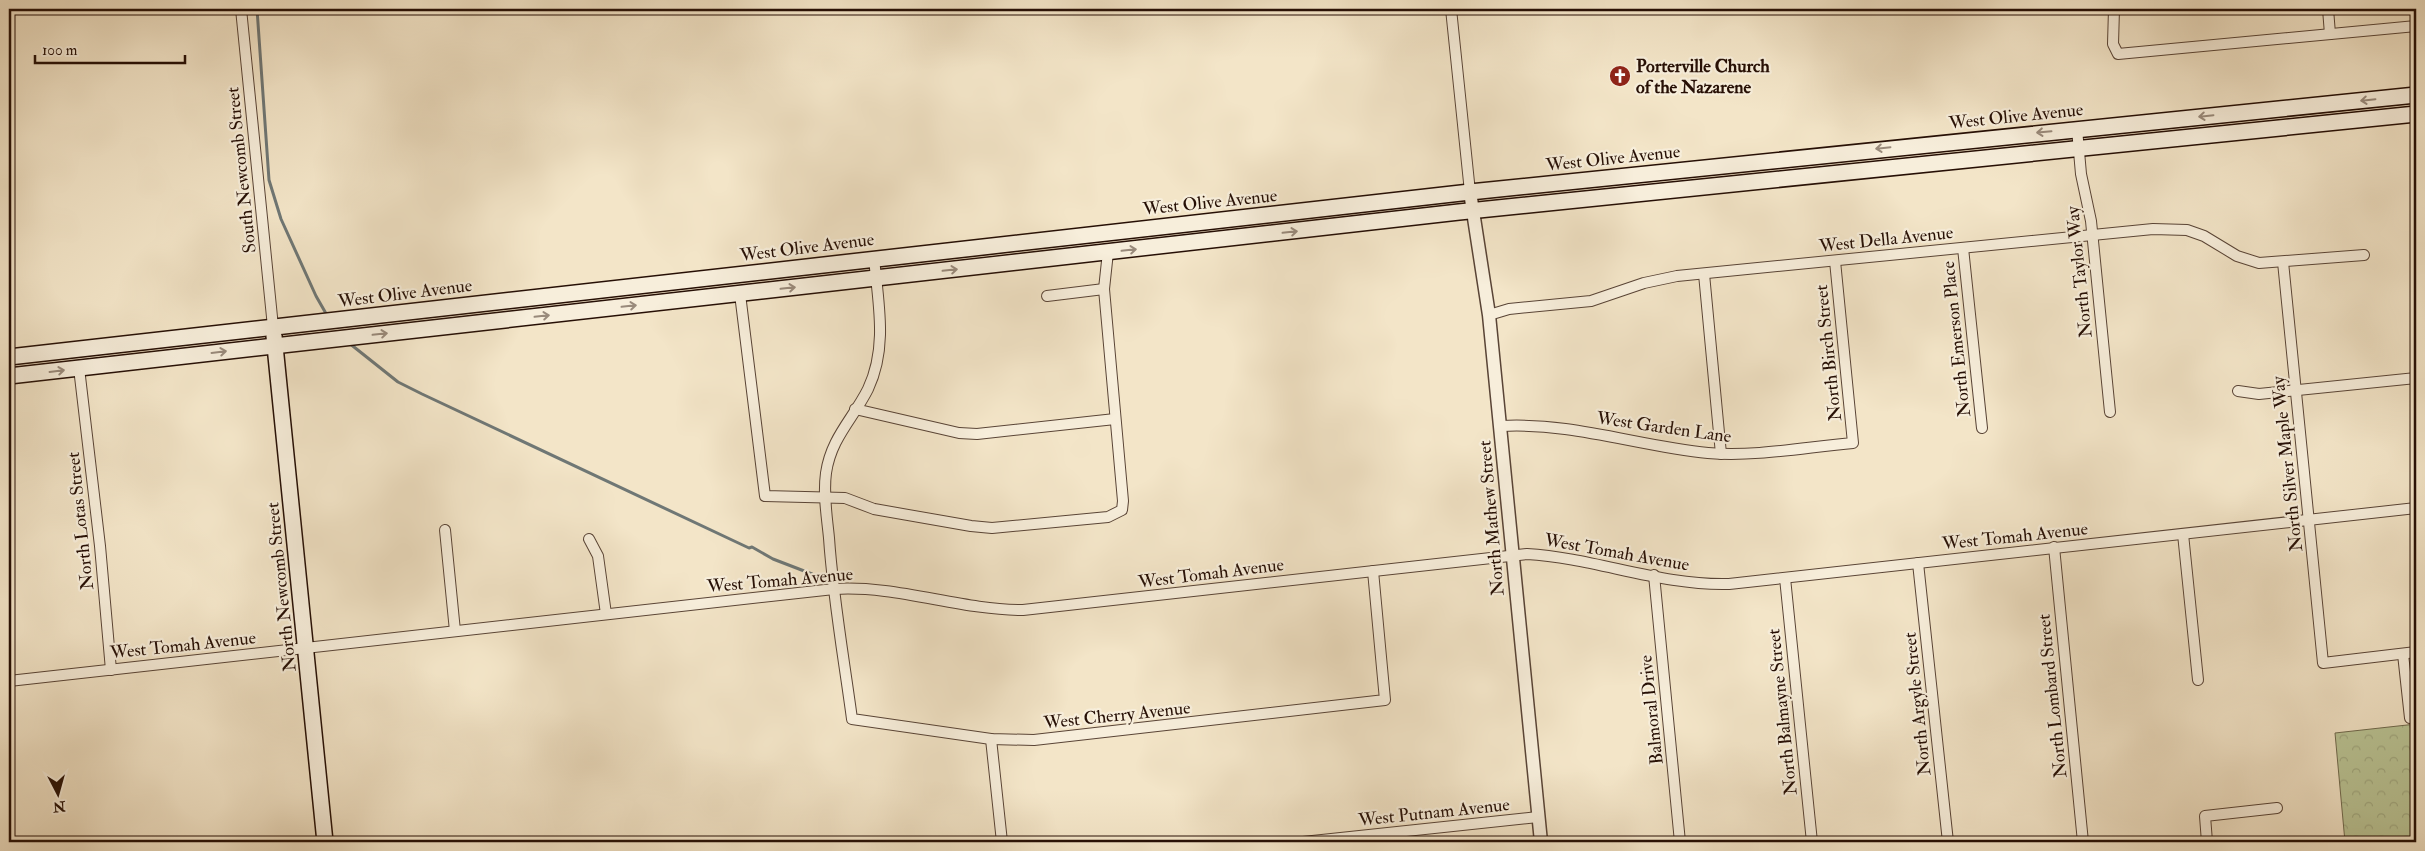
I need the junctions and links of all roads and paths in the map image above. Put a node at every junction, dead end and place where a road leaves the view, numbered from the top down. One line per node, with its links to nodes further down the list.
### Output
1 (241, 9): 26 (street, South Newcomb Street)
2 (1451, 9): 11 (street)
3 (2114, 9): 6 (street)
4 (2328, 9): 6 (street)
5 (2416, 26): 6 (street)
6 (2330, 34)
7 (2416, 95): 9 (main road, West Olive Avenue, one-way to 9)
8 (2416, 114): 10 (main road)
9 (2077, 129): 10 (street, North Taylor Way); 11 (main road, West Olive Avenue, one-way to 11)
10 (2078, 149): 12 (main road); 13 (street, North Taylor Way)
11 (1470, 192): 12 (street, North Mathew Street); 17 (main road, West Olive Avenue)
12 (1474, 210): 15 (main road, one-way to 12); 25 (street, North Mathew Street)
13 (2092, 235): 14 (street, West Della Avenue); 19 (street, West Della Avenue); 35 (street, North Taylor Way)
14 (1963, 248): 18 (street, West Della Avenue); 38 (street, North Emerson Place)
15 (1108, 252): 21 (main road, one-way to 15); 22 (street)
16 (2364, 254): 19 (street, West Della Avenue)
17 (874, 258): 21 (street); 26 (main road, West Olive Avenue)
18 (1834, 261): 20 (street, West Della Avenue); 39 (street, North Birch Street)
19 (2282, 262): 32 (street, North Silver Maple Way)
20 (1704, 274): 25 (street, West Della Avenue); 40 (street)
21 (876, 278): 23 (main road, one-way to 21); 34 (street)
22 (1104, 289): 24 (street); 36 (street)
23 (740, 294): 27 (main road, one-way to 23); 41 (street)
24 (1047, 296)
25 (1489, 315): 37 (street, North Mathew Street)
26 (273, 327): 27 (main road, North Newcomb Street); 28 (main road, West Olive Avenue)
27 (275, 346): 29 (main road, one-way to 27); 56 (main road, North Newcomb Street)
28 (9, 357)
29 (79, 368): 30 (main road, one-way to 29); 59 (street, North Lotas Street)
30 (9, 376)
31 (2416, 378): 32 (street)
32 (2295, 390): 33 (street); 43 (street, North Silver Maple Way)
33 (2238, 391)
34 (856, 409): 36 (street); 41 (street)
35 (2110, 412)
36 (1115, 419): 41 (street)
37 (1501, 426): 40 (street, West Garden Lane); 48 (street, North Mathew Street)
38 (1982, 428)
39 (1853, 442): 40 (street, West Garden Lane)
40 (1721, 454)
41 (825, 496): 53 (street)
42 (2416, 508): 43 (street, West Tomah Avenue)
43 (2309, 520): 45 (street, West Tomah Avenue); 58 (street, North Silver Maple Way)
44 (444, 530): 55 (street)
45 (2183, 534): 47 (street, West Tomah Avenue); 60 (street)
46 (589, 539): 54 (street)
47 (2054, 547): 49 (street, West Tomah Avenue); 74 (street, North Lombard Street)
48 (1512, 555): 50 (street, West Tomah Avenue); 51 (street, West Tomah Avenue); 65 (street, North Mathew Street)
49 (1918, 563): 52 (street, West Tomah Avenue); 73 (street, North Argyle Street)
50 (1373, 571): 53 (street, West Tomah Avenue); 63 (street, West Cherry Avenue)
51 (1654, 575): 52 (street, West Tomah Avenue); 71 (street, Balmoral Drive)
52 (1785, 578): 72 (street, North Balmayne Street)
53 (834, 589): 54 (street, West Tomah Avenue); 63 (street, West Cherry Avenue)
54 (606, 614): 55 (street, West Tomah Avenue)
55 (455, 631): 56 (street, West Tomah Avenue)
56 (306, 648): 59 (street, West Tomah Avenue); 67 (main road, North Newcomb Street)
57 (2416, 652): 58 (street)
58 (2403, 654): 62 (street)
59 (111, 670): 61 (street, West Tomah Avenue)
60 (2198, 680)
61 (9, 681)
62 (2410, 718)
63 (991, 740): 68 (street)
64 (2277, 808): 75 (street)
65 (1538, 817): 66 (street, West Putnam Avenue); 70 (street, North Mathew Street)
66 (1389, 838): 69 (street, West Putnam Avenue)
67 (325, 842)
68 (1002, 842)
69 (1303, 842)
70 (1541, 842)
71 (1680, 842)
72 (1812, 842)
73 (1948, 842)
74 (2083, 842)
75 (2207, 842)

